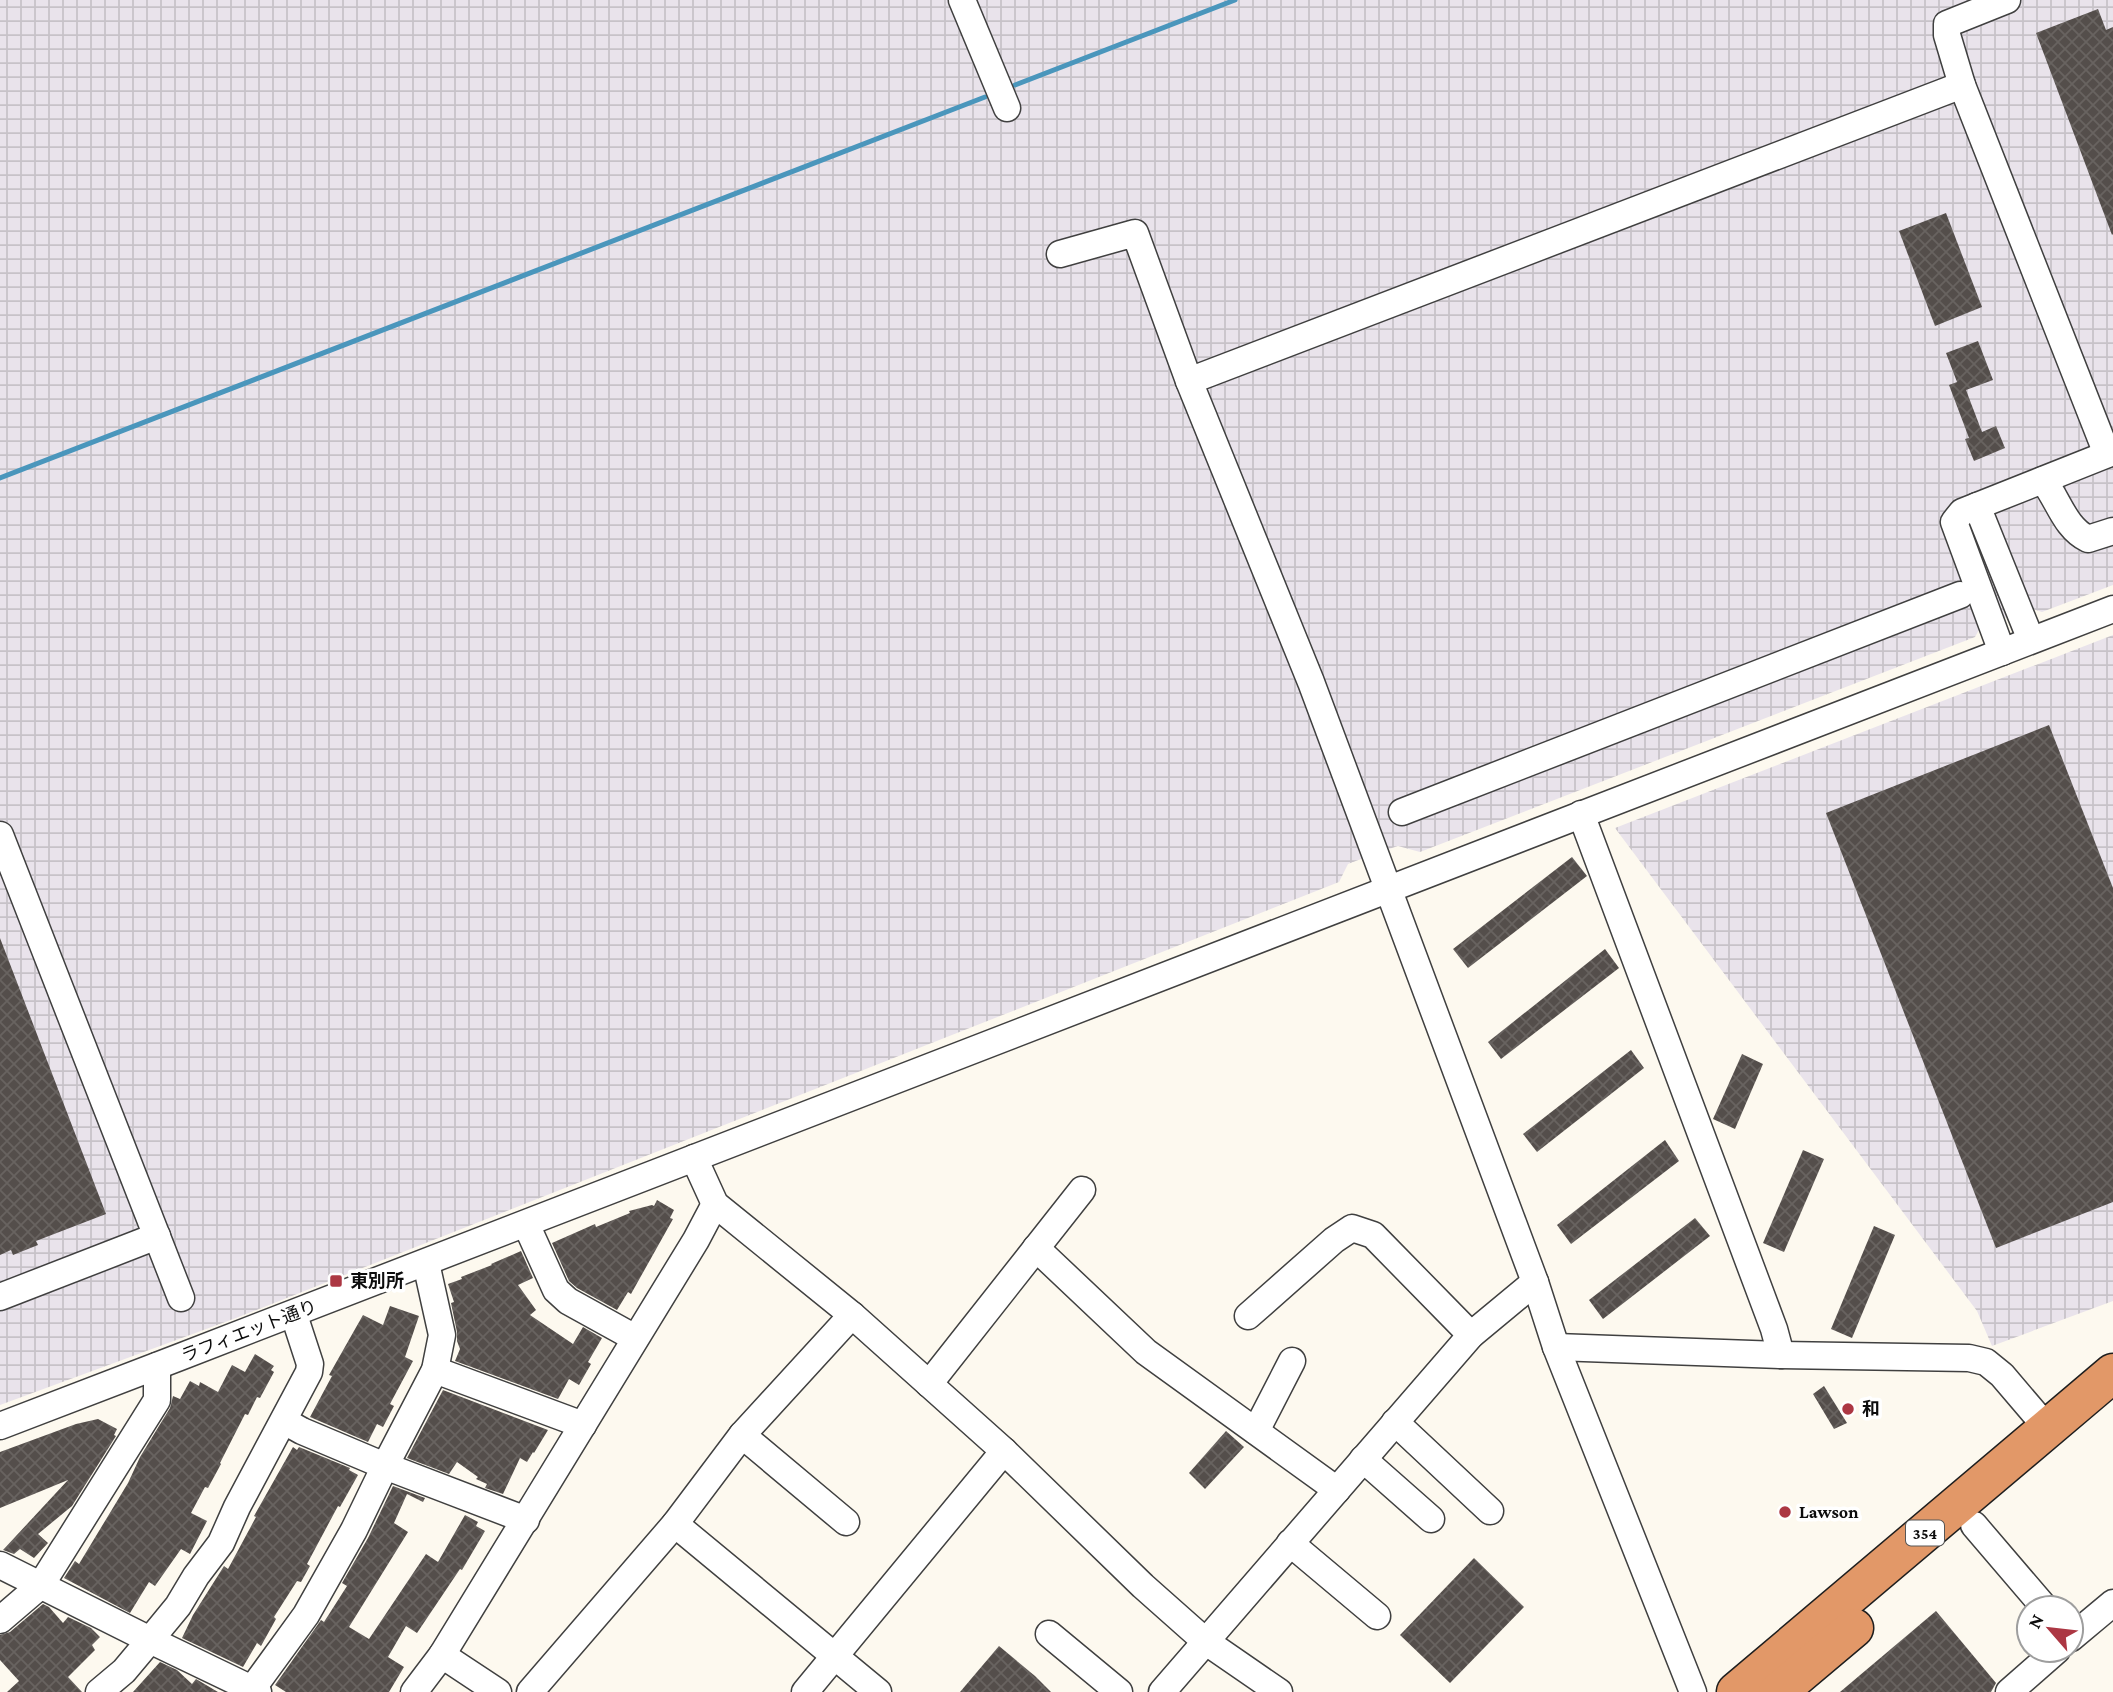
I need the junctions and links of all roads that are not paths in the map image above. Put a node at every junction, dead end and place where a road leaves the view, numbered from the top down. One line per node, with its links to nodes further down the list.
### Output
1 (962, 0): 4 (street)
2 (2007, 0): 3 (street)
3 (1962, 85): 6 (street); 7 (street)
4 (1007, 108)
5 (1060, 254): 6 (street)
6 (1189, 381): 18 (street)
7 (2110, 453): 8 (street)
8 (2043, 480): 9 (street); 10 (street)
9 (1978, 506): 13 (street); 14 (street)
10 (2113, 531)
11 (1960, 596): 15 (street)
12 (2113, 609): 13 (street, ラフィエット通り)
13 (2031, 640): 14 (street, ラフィエット通り)
14 (2002, 652): 16 (street, ラフィエット通り)
15 (1402, 812)
16 (1581, 814): 18 (street, ラフィエット通り); 35 (street)
17 (0, 835): 23 (street)
18 (1388, 890): 19 (street, ラフィエット通り); 26 (street)
19 (694, 1158): 21 (street); 22 (street, ラフィエット通り)
20 (1082, 1190): 24 (street)
21 (715, 1204): 30 (street); 33 (street)
22 (526, 1224): 25 (street, ラフィエット通り); 33 (street)
23 (157, 1236): 27 (street); 28 (street)
24 (1036, 1248): 40 (street); 47 (street)
25 (426, 1263): 29 (street, ラフィエット通り); 38 (street)
26 (1535, 1282): 32 (street); 34 (street)
27 (0, 1297)
28 (181, 1298)
29 (294, 1315): 37 (street, ラフィエット通り); 42 (street)
30 (852, 1315): 40 (street); 48 (street)
31 (1248, 1316): 32 (street)
32 (1471, 1335): 43 (street)
33 (635, 1338): 44 (street)
34 (1556, 1347): 35 (street); 83 (street)
35 (1781, 1355): 46 (street)
36 (1292, 1361): 47 (street)
37 (157, 1366): 45 (street, ラフィエット通り); 61 (street)
38 (436, 1370): 44 (street); 51 (street)
39 (2113, 1373): 46 (highway, 354)
40 (929, 1384): 49 (street)
41 (2113, 1405): 58 (highway, 354)
42 (284, 1421): 51 (street); 68 (street)
43 (1395, 1422): 50 (street); 53 (street)
44 (583, 1425): 55 (street)
45 (0, 1426)
46 (2048, 1429): 84 (highway, 354)
47 (1256, 1431): 52 (street)
48 (742, 1435): 56 (street); 57 (street)
49 (1004, 1451): 69 (street); 71 (street)
50 (1363, 1459): 52 (street); 54 (street)
51 (385, 1466): 55 (street); 73 (street)
52 (1337, 1490): 59 (street)
53 (1490, 1511)
54 (1432, 1519)
55 (526, 1520): 70 (street)
56 (846, 1522)
57 (675, 1524): 71 (street); 77 (street)
58 (1974, 1525): 62 (street); 85 (highway, 354)
59 (1290, 1543): 64 (street); 69 (street)
60 (0, 1565): 61 (street)
61 (41, 1585): 65 (street); 68 (street)
62 (2033, 1594)
63 (2113, 1604): 66 (street)
64 (1377, 1616)
65 (0, 1620)
66 (2085, 1627)
67 (1049, 1634): 80 (street)
68 (150, 1640): 73 (street); 74 (street)
69 (1205, 1641): 81 (street); 82 (street)
70 (442, 1655): 75 (street); 76 (street)
71 (835, 1656): 78 (street); 79 (street)
72 (2041, 1664): 86 (street)
73 (254, 1691)
74 (99, 1692)
75 (414, 1692)
76 (498, 1692)
77 (530, 1692)
78 (805, 1692)
79 (878, 1692)
80 (1119, 1692)
81 (1162, 1692)
82 (1279, 1692)
83 (1693, 1692)
84 (1736, 1692)
85 (1778, 1692)
86 (2009, 1692)

